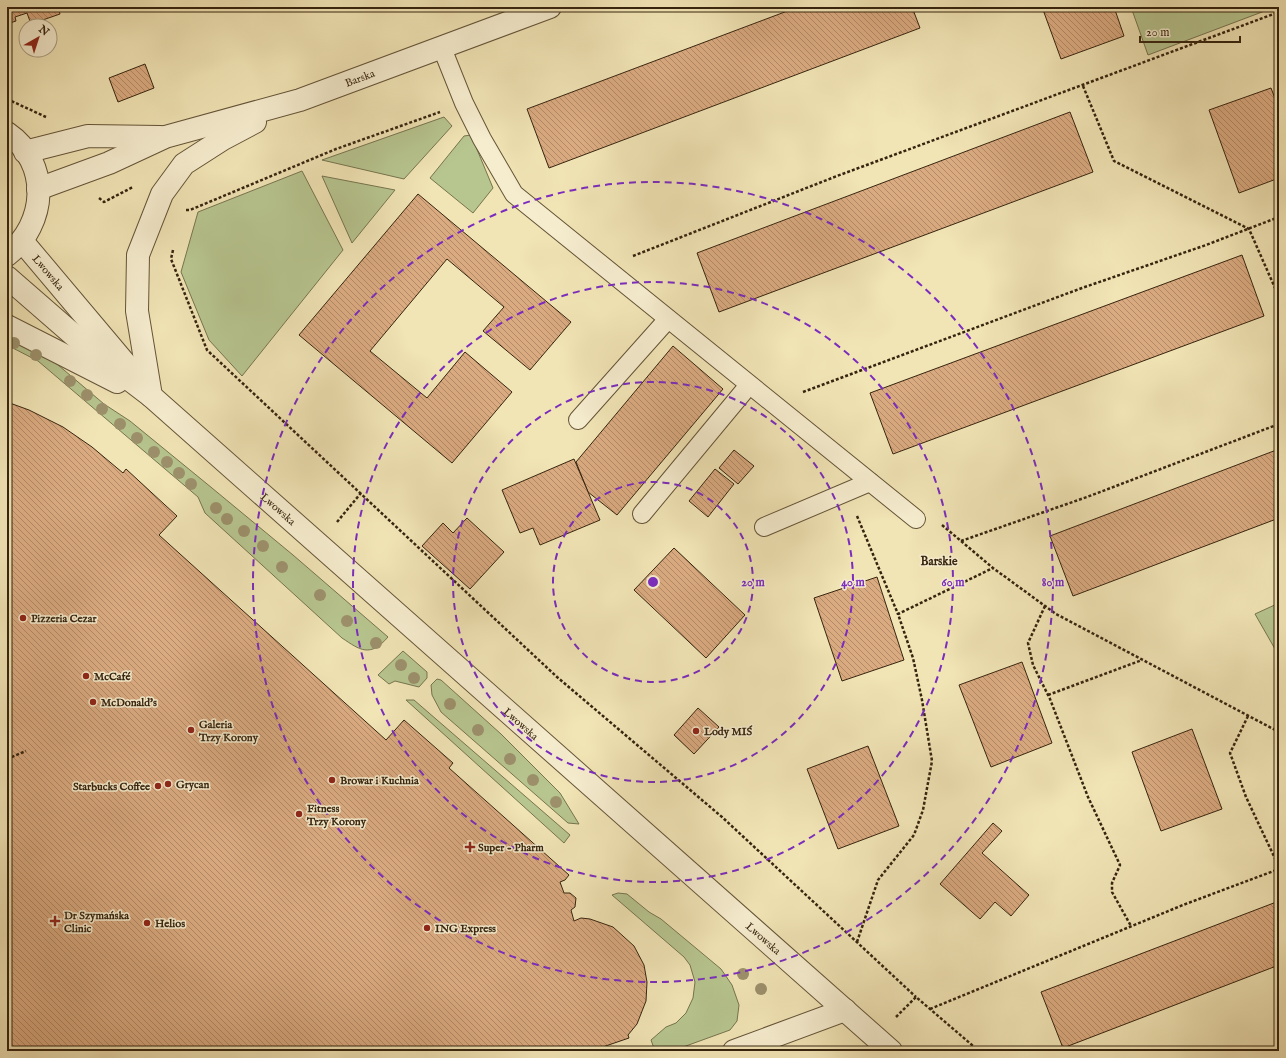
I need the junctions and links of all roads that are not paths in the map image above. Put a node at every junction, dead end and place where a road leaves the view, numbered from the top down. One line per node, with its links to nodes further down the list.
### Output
1 (550, 7): 2 (street, Barska)
2 (442, 48): 3 (street, Barska); 10 (lane)
3 (300, 100): 5 (street, Barska); 13 (street)
4 (7, 133): 6 (street)
5 (165, 137): 6 (street, Barska); 7 (street, Barska)
6 (25, 152): 7 (street)
7 (38, 189): 8 (street)
8 (15, 248): 13 (street, Lwowska)
9 (7, 277): 13 (street, Lwowska)
10 (668, 319): 12 (lane); 14 (lane)
11 (7, 326): 13 (street)
12 (749, 384): 15 (lane); 16 (lane)
13 (151, 396): 19 (street, Lwowska)
14 (578, 420)
15 (870, 482): 17 (lane); 18 (lane)
16 (642, 514)
17 (916, 519)
18 (764, 527)
19 (845, 1010): 20 (street); 21 (street, Lwowska)
20 (734, 1051)
21 (891, 1051)

